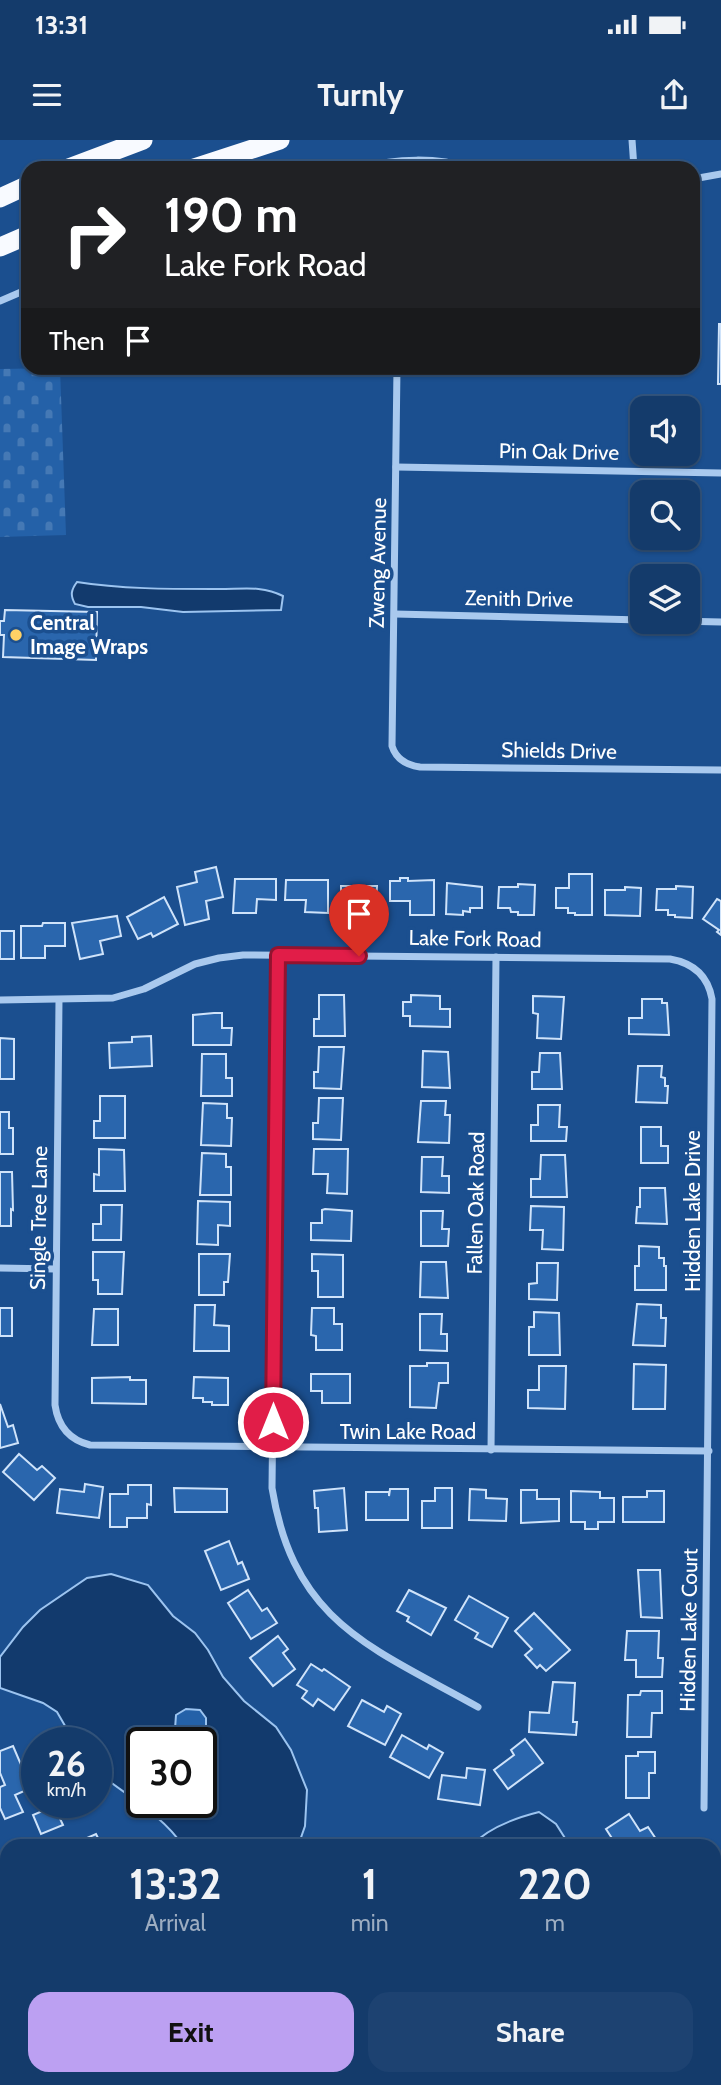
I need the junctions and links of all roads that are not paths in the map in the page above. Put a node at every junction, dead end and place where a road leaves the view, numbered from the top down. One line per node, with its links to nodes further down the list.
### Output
1 (143, 140): 4 (highway)
2 (280, 140): 5 (highway)
3 (632, 140): 6 (street)
4 (88, 161)
5 (216, 161)
6 (634, 161)
7 (721, 174): 8 (street)
8 (700, 178)
9 (21, 189): 10 (highway)
10 (0, 198)
11 (21, 237): 12 (highway)
12 (0, 247)
13 (21, 292): 14 (street)
14 (0, 301)
15 (397, 375): 16 (street, Zweng Avenue)
16 (396, 467): 17 (street, Pin Oak Drive); 18 (street, Zweng Avenue)
17 (721, 473)
18 (395, 614): 19 (street, Zenith Drive); 22 (street, Zweng Avenue)
19 (630, 620)
20 (700, 622): 21 (street)
21 (721, 622)
22 (398, 758): 23 (street, Shields Drive)
23 (721, 771)
24 (278, 955): 25 (street, Lake Fork Road); 28 (street, Lake Fork Road); 32 (street)
25 (496, 957): 26 (street, Lake Fork Road); 33 (street, Fallen Oak Road)
26 (702, 974): 34 (street, Hidden Lake Drive)
27 (0, 1000): 28 (street, Lake Fork Road)
28 (59, 1000): 30 (street, Single Tree Lane)
29 (0, 1268): 30 (street)
30 (55, 1269): 31 (street, Single Tree Lane)
31 (68, 1434): 32 (street, Twin Lake Road)
32 (273, 1448): 33 (street, Twin Lake Road); 35 (street)
33 (491, 1450): 34 (street, Twin Lake Road)
34 (709, 1451): 36 (street, Hidden Lake Court)
35 (478, 1707)
36 (704, 1808)

